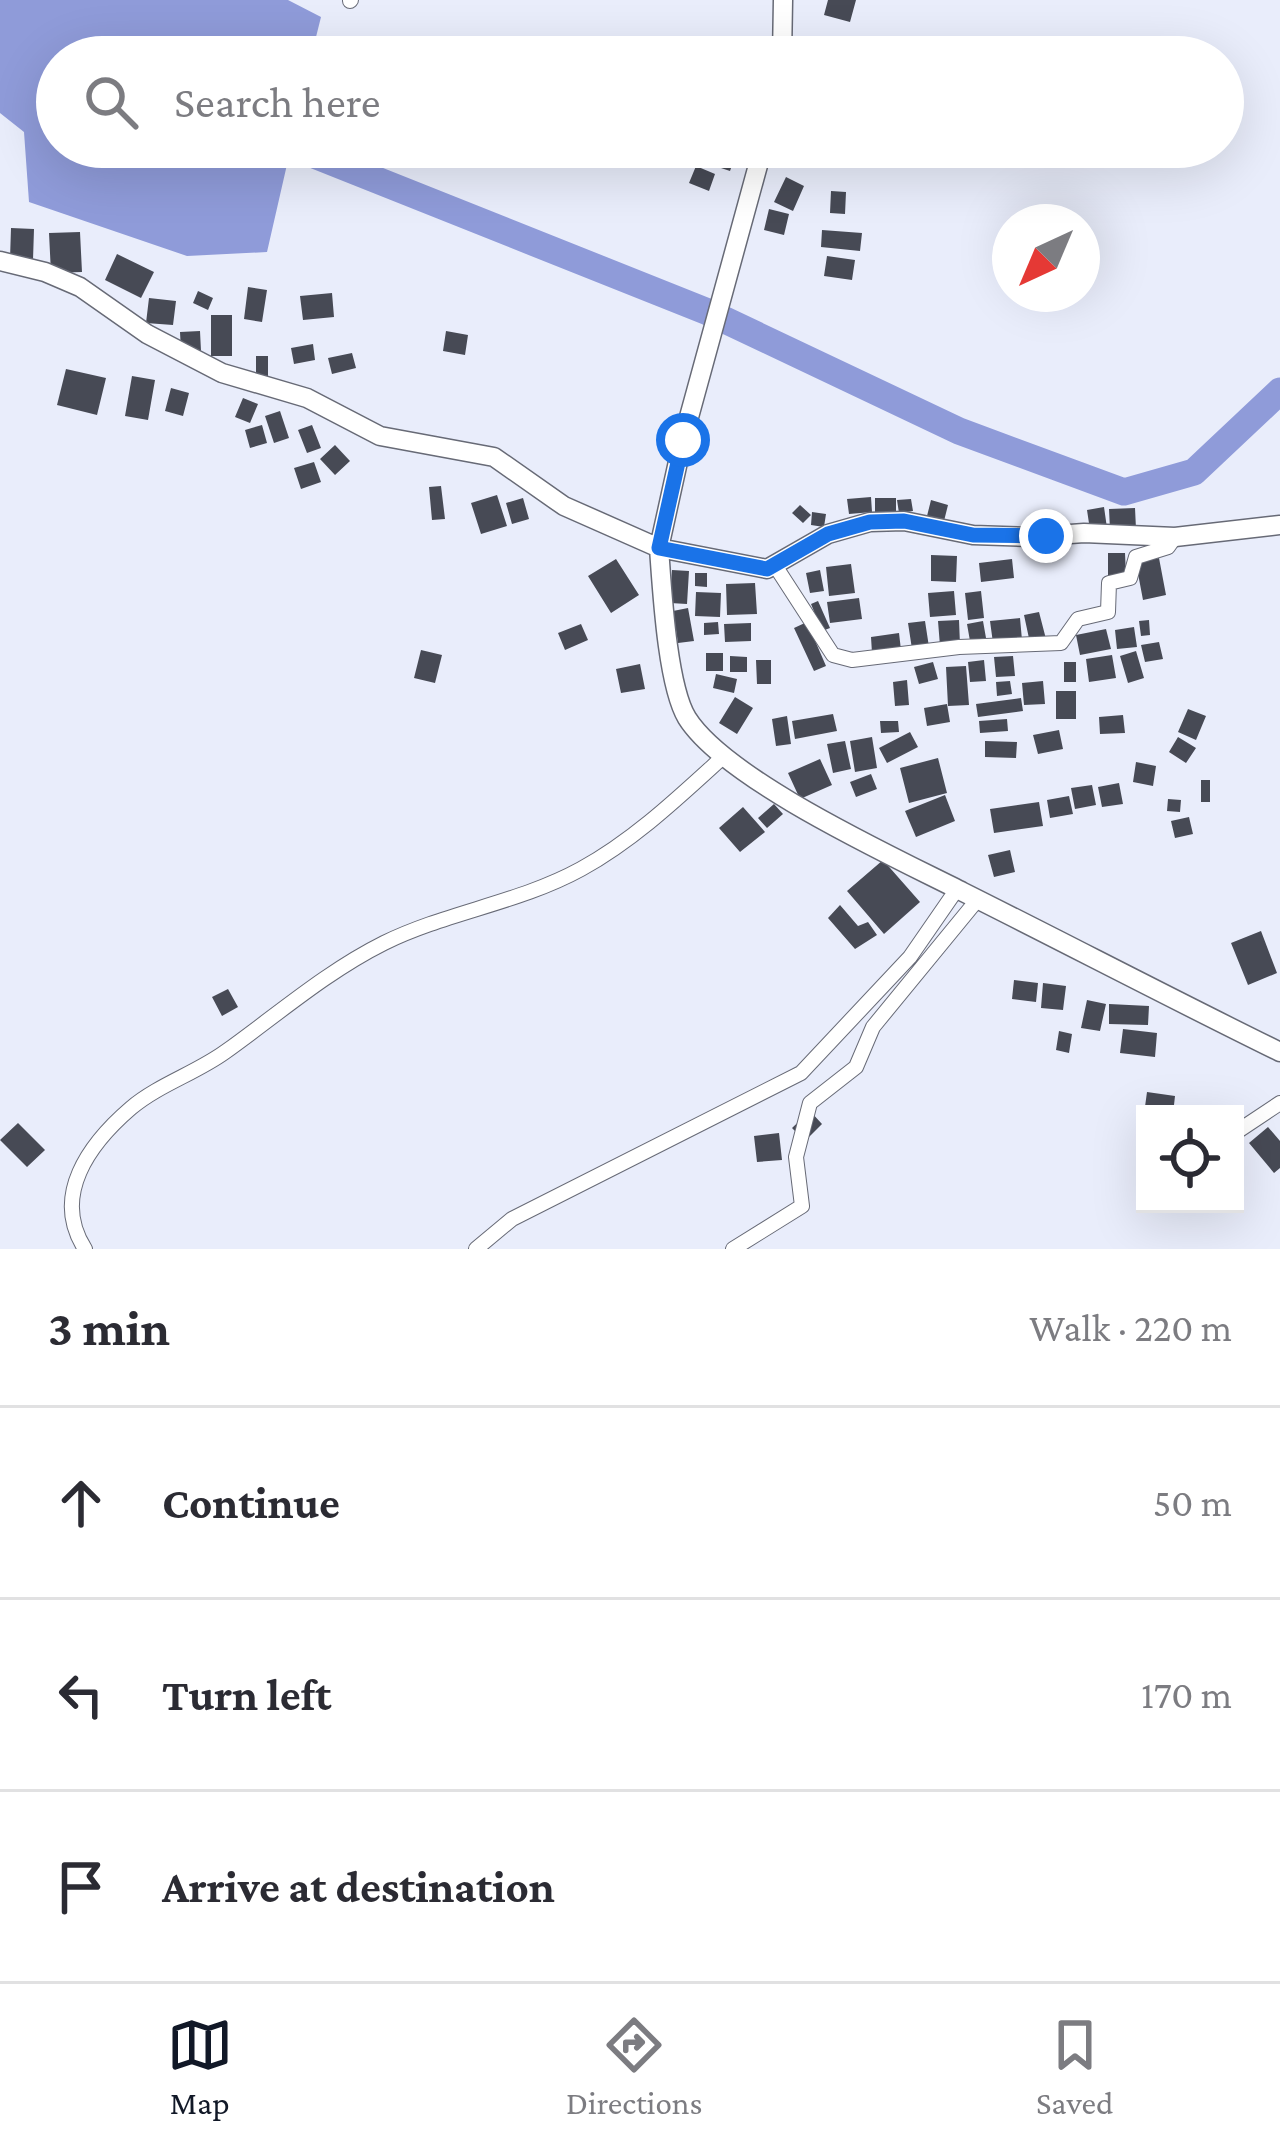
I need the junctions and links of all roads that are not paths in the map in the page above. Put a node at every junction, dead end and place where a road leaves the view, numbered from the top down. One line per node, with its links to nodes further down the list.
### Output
1 (783, 0): 2 (street)
2 (782, 36)
3 (757, 168): 7 (street)
4 (0, 261): 7 (street)
5 (1280, 525): 6 (street)
6 (1175, 536): 8 (street); 8 (street)
7 (659, 548): 8 (street); 9 (street)
8 (776, 567)
9 (724, 756): 10 (street); 15 (street)
10 (957, 889): 11 (street); 16 (street)
11 (978, 899): 12 (street); 17 (street)
12 (1280, 1052)
13 (1280, 1103): 14 (street)
14 (1244, 1127)
15 (85, 1249)
16 (476, 1249)
17 (733, 1249)

